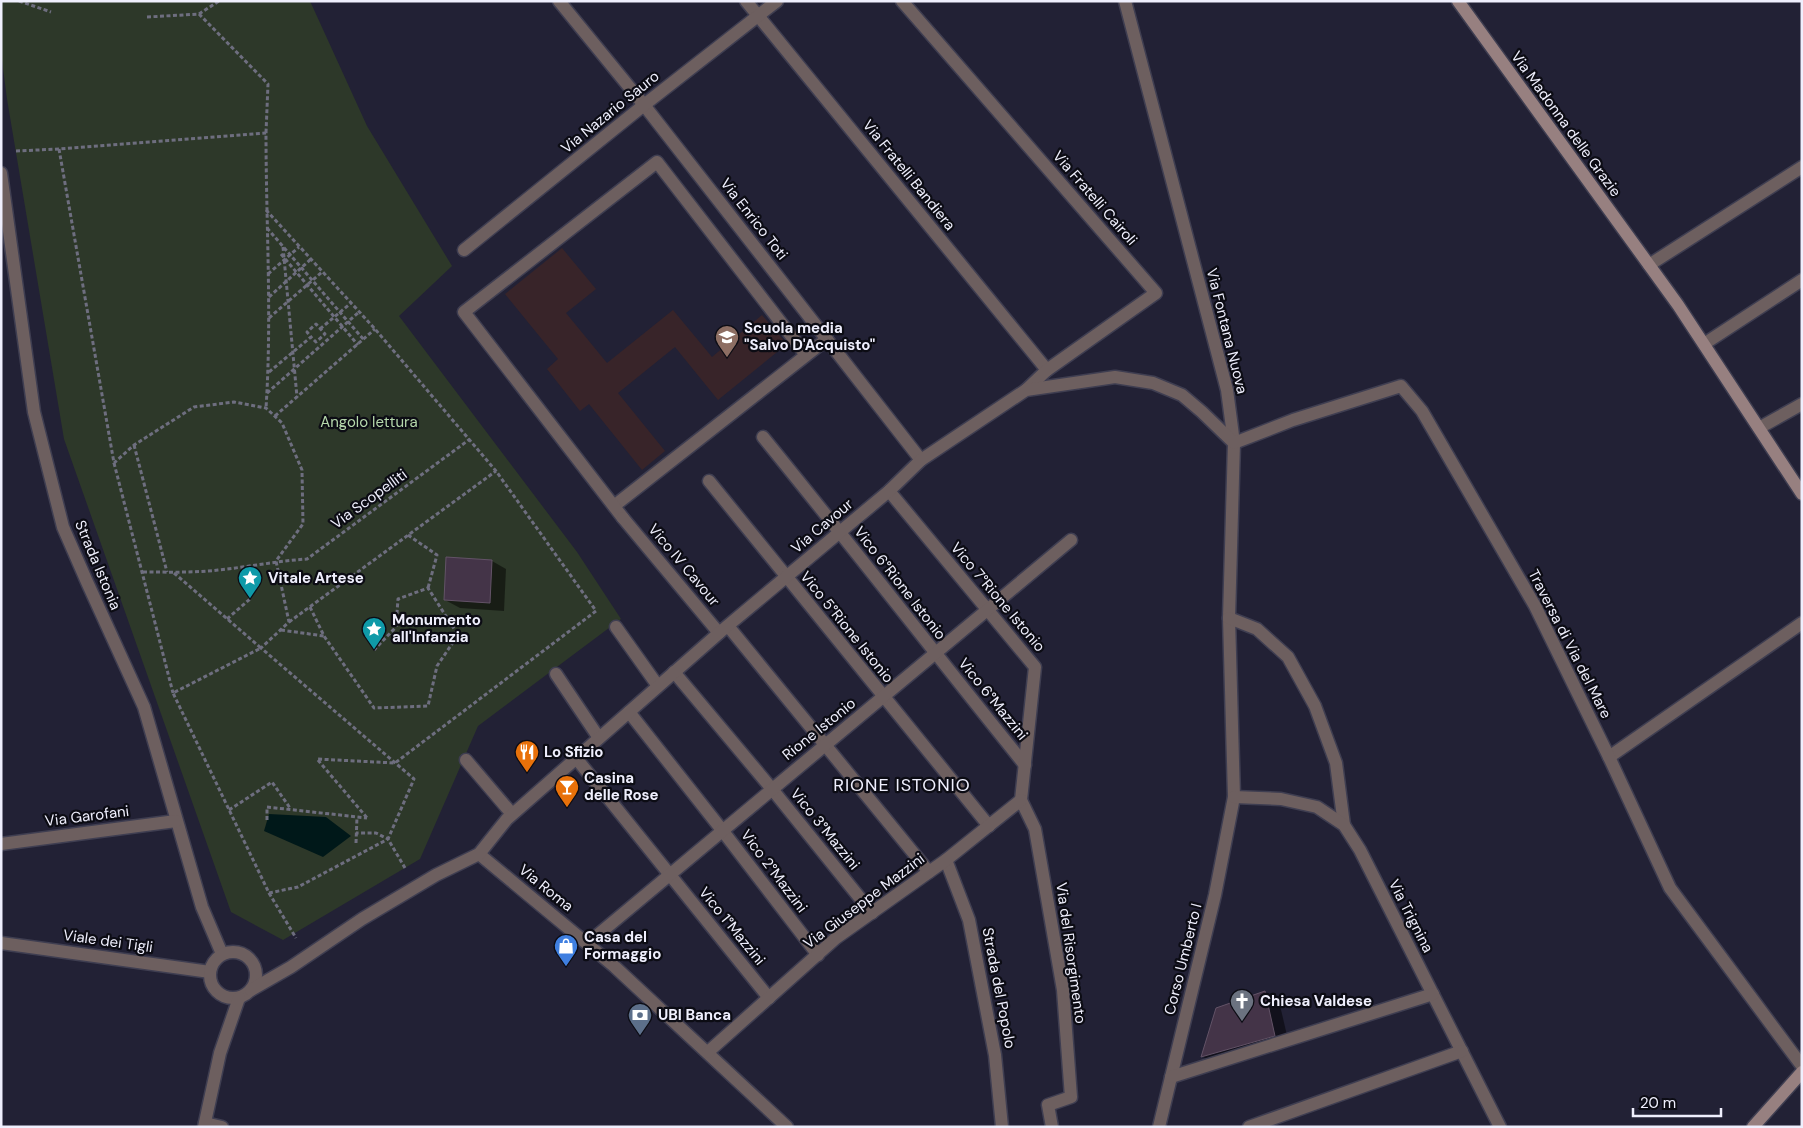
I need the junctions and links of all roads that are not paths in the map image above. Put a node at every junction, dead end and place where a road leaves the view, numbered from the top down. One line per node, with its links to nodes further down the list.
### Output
1 (559, 1): 8 (street, Via Enrico Toti)
2 (746, 1): 7 (street, Via Fratelli Bandiera)
3 (777, 1): 7 (street, Via Nazario Sauro)
4 (902, 1): 17 (street, Via Fratelli Cairoli)
5 (1125, 1): 22 (street, Via Fontana Nuova)
6 (1458, 1): 12 (main road, Via Madonna delle Grazie)
7 (758, 17): 8 (street, Via Nazario Sauro); 17 (street, Via Fratelli Bandiera)
8 (644, 105): 11 (street, Via Nazario Sauro); 14 (street, Via Enrico Toti)
9 (1802, 167): 12 (street)
10 (1, 173): 52 (street, Strada Istonia)
11 (464, 250)
12 (1649, 265): 15 (main road, Via Madonna delle Grazie)
13 (1802, 280): 15 (street)
14 (827, 339): 16 (street); 23 (street, Via Enrico Toti)
15 (1704, 344): 20 (main road, Via Madonna delle Grazie)
16 (806, 355): 27 (street); 27 (street, Vico IV Cavour)
17 (1047, 370): 18 (street, Via Fratelli Cairoli)
18 (1026, 390): 22 (street, Via Cavour); 23 (street, Via Cavour)
19 (1802, 404): 20 (street)
20 (1759, 428): 26 (main road, Via Madonna delle Grazie)
21 (763, 438): 28 (street, Vico 6°Rione Istonio)
22 (1234, 443): 32 (street, Via Fontana Nuova); 44 (street, Traversa di Via del Mare)
23 (921, 460): 25 (street, Via Cavour)
24 (709, 481): 30 (street, Vico 5°Rione Istonio)
25 (889, 491): 28 (street, Via Cavour); 31 (street, Vico 7°Rione Istonio)
26 (1802, 494)
27 (614, 506): 35 (street, Vico IV Cavour)
28 (840, 532): 30 (street, Via Cavour); 36 (street, Vico 6°Rione Istonio)
29 (1071, 540): 31 (street, Rione Istonio)
30 (786, 576): 35 (street, Via Cavour); 40 (street, Vico 5°Rione Istonio)
31 (987, 610): 36 (street, Rione Istonio); 47 (street, Vico 7°Rione Istonio)
32 (1229, 618): 49 (street, Via Fontana Nuova); 53 (street)
33 (1802, 623): 44 (street)
34 (616, 627): 39 (street)
35 (723, 629): 37 (street, Via Cavour); 43 (street, Vico IV Cavour)
36 (935, 654): 40 (street, Rione Istonio); 47 (street, Vico 6°Mazzini)
37 (674, 672): 39 (street, Via Cavour); 48 (street, Vico 3°Mazzini)
38 (556, 674): 42 (street)
39 (658, 686): 41 (street, Via Cavour)
40 (883, 697): 43 (street, Rione Istonio); 54 (street, Vico 5°Rione Istonio)
41 (629, 712): 42 (street, Via Cavour); 55 (street, Vico 2°Mazzini)
42 (599, 738): 45 (street, Via Cavour)
43 (825, 744): 48 (street, Rione Istonio); 59 (street, Vico IV Cavour)
44 (1609, 757): 73 (street, Traversa di Via del Mare)
45 (576, 758): 51 (street, Via Cavour); 60 (street, Vico 1°Mazzini)
46 (466, 760): 51 (street)
47 (1025, 765): 50 (street, Vico 7°Rione Istonio)
48 (772, 788): 55 (street, Rione Istonio); 61 (street, Vico 3°Mazzini)
49 (1234, 797): 53 (street, Via Trignina); 75 (street, Corso Umberto I)
50 (1021, 800): 54 (street, Via Giuseppe Mazzini); 80 (street, Via del Risorgimento)
51 (512, 814): 57 (street, Via Cavour)
52 (176, 821): 56 (street, Via Garofani); 64 (street, Strada Istonia)
53 (1344, 825): 68 (street, Via Trignina)
54 (989, 826): 58 (street, Via Giuseppe Mazzini)
55 (722, 830): 60 (street, Rione Istonio); 65 (street, Vico 2°Mazzini)
56 (1, 844)
57 (479, 854): 63 (street, Via Roma); 67 (street)
58 (946, 860): 59 (street, Via Giuseppe Mazzini); 79 (street, Strada del Popolo)
59 (929, 872): 61 (street, Via Giuseppe Mazzini)
60 (670, 874): 63 (street, Rione Istonio); 70 (street, Vico 1°Mazzini)
61 (872, 913): 65 (street, Via Giuseppe Mazzini)
62 (1, 943): 66 (street, Viale dei Tigli)
63 (588, 943): 71 (street, Via Roma)
64 (222, 954): 66 (street); 67 (street)
65 (818, 955): 70 (street, Via Giuseppe Mazzini)
66 (210, 972): 69 (street)
67 (251, 990): 69 (street)
68 (1433, 994): 72 (street, Via Trignina); 75 (street)
69 (239, 998): 76 (street)
70 (769, 998): 71 (street, Via Giuseppe Mazzini)
71 (708, 1052): 78 (street, Via Roma)
72 (1462, 1052): 82 (street); 83 (street, Via Trignina)
73 (1802, 1066)
74 (1802, 1072): 84 (main road)
75 (1171, 1077): 81 (street, Corso Umberto I)
76 (205, 1125): 77 (street)
77 (222, 1127)
78 (786, 1127)
79 (1002, 1127)
80 (1052, 1127)
81 (1159, 1127)
82 (1248, 1127)
83 (1500, 1127)
84 (1753, 1127)

